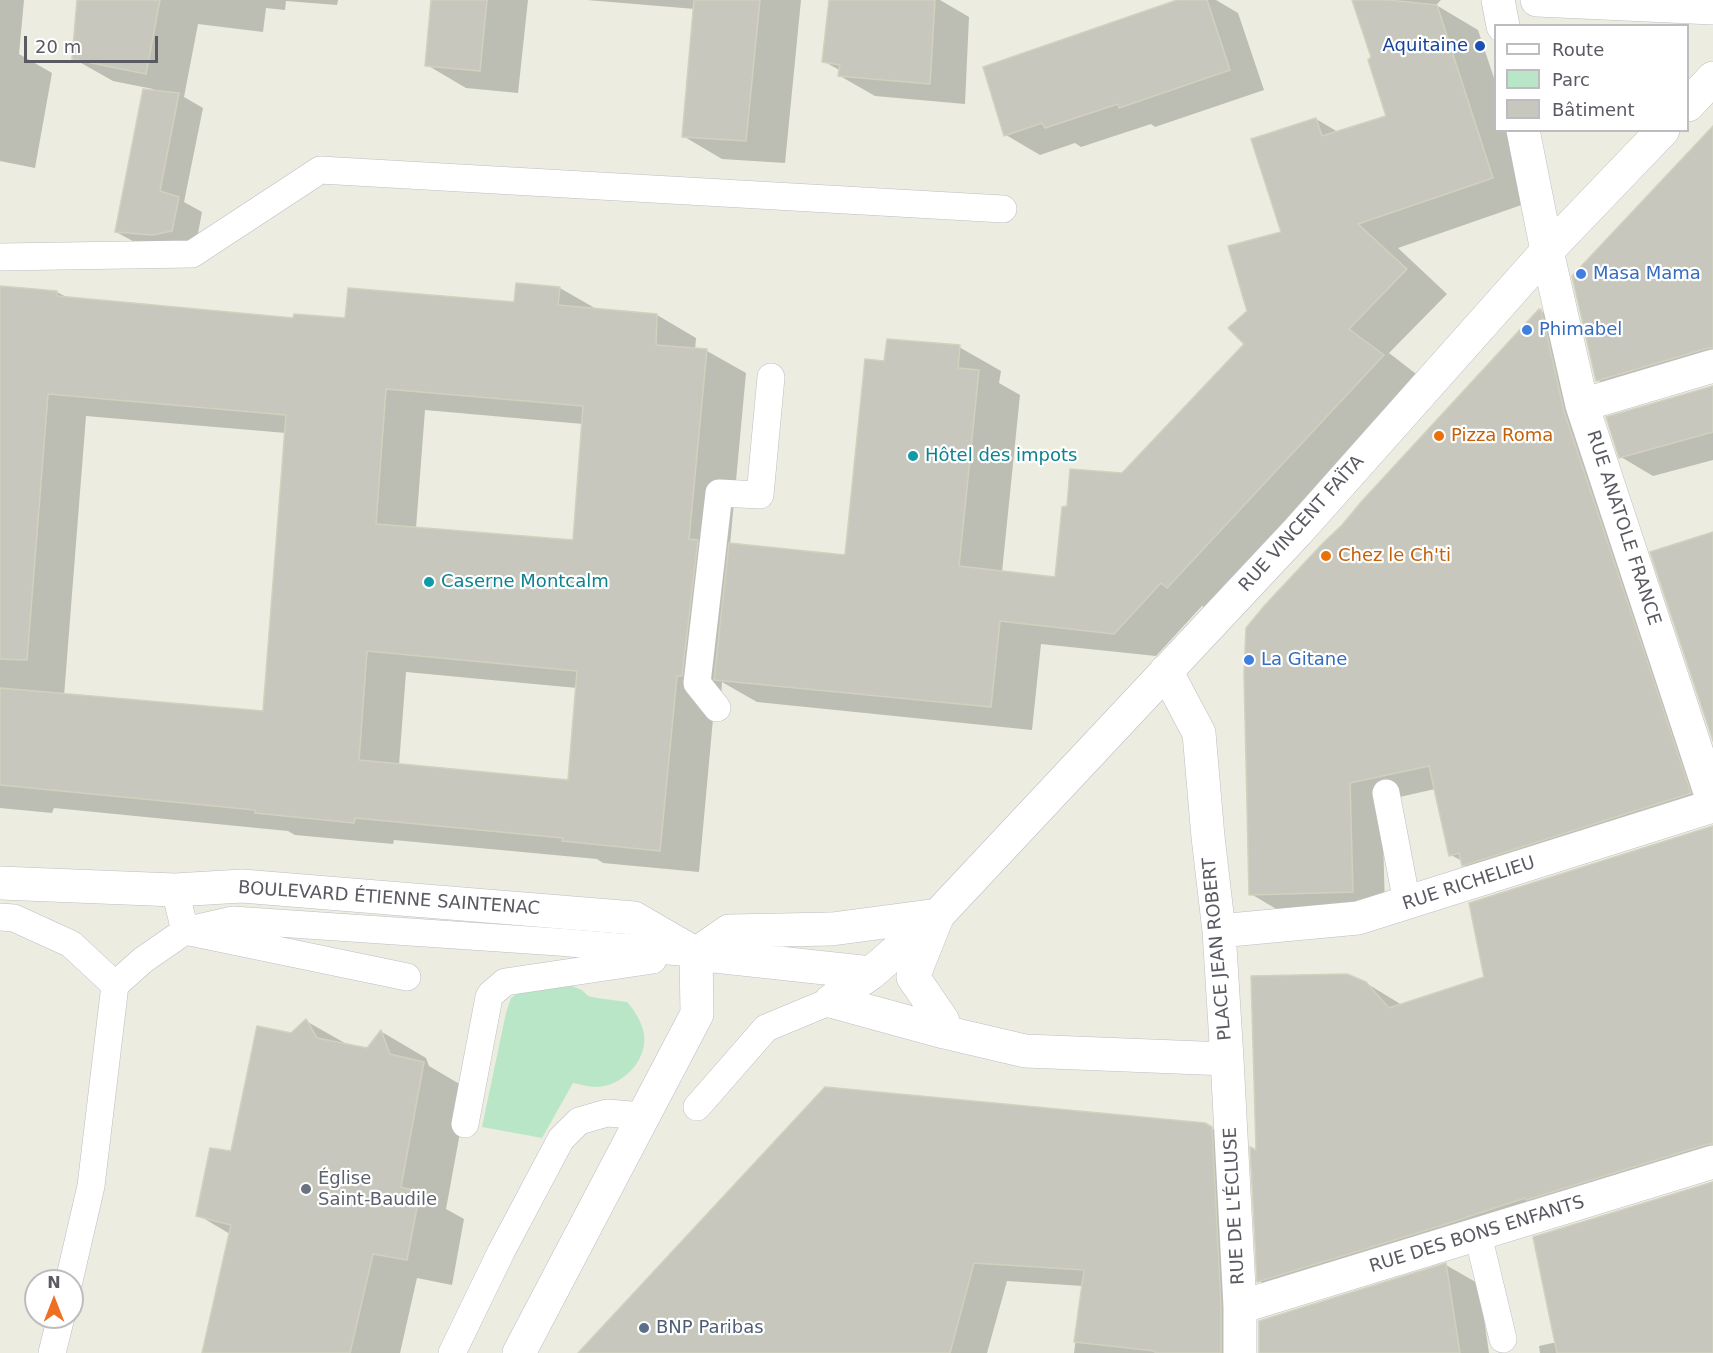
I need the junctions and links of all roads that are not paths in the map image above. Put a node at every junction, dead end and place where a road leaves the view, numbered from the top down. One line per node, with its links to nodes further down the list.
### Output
1 (1498, 0): 4 (street)
2 (1537, 0): 3 (street)
3 (1713, 8)
4 (1503, 24)
5 (1713, 78): 6 (street)
6 (1689, 104)
7 (1523, 132): 10 (street, RUE ANATOLE FRANCE)
8 (1661, 132): 10 (street, RUE VINCENT FAÏTA)
9 (1003, 209): 11 (lane)
10 (1547, 251): 14 (street, RUE ANATOLE FRANCE); 15 (street, RUE VINCENT FAÏTA)
11 (0, 257)
12 (1713, 366): 14 (street)
13 (771, 377): 16 (lane)
14 (1582, 405): 18 (street, RUE ANATOLE FRANCE)
15 (1166, 671): 23 (street, RUE VINCENT FAÏTA); 26 (street, PLACE JEAN ROBERT)
16 (717, 708)
17 (1386, 793): 22 (lane)
18 (1713, 801)
19 (1713, 806): 22 (street, RUE RICHELIEU)
20 (0, 884): 21 (street, BOULEVARD ÉTIENNE SAINTENAC)
21 (175, 890): 25 (lane); 27 (street, BOULEVARD ÉTIENNE SAINTENAC)
22 (1407, 903): 26 (street, RUE RICHELIEU)
23 (938, 915): 27 (street); 28 (street); 30 (street)
24 (0, 917): 31 (lane)
25 (185, 932): 27 (lane); 29 (lane); 31 (lane)
26 (1219, 932): 34 (street, PLACE JEAN ROBERT)
27 (696, 954): 28 (street); 36 (street); 37 (lane)
28 (871, 973): 30 (street); 32 (street)
29 (407, 976)
30 (913, 977): 33 (street)
31 (115, 985): 40 (lane)
32 (831, 1001): 33 (street, PLACE JEAN ROBERT); 35 (lane)
33 (944, 1032): 34 (street, PLACE JEAN ROBERT)
34 (1227, 1059): 41 (street, RUE DE L'ÉCLUSE)
35 (697, 1107)
36 (643, 1116): 45 (lane); 46 (street)
37 (465, 1124)
38 (1713, 1162): 39 (street, RUE DES BONS ENFANTS)
39 (1478, 1234): 41 (street, RUE DES BONS ENFANTS); 43 (lane)
40 (72, 1269)
41 (1240, 1307): 47 (street, RUE DE L'ÉCLUSE)
42 (58, 1329): 44 (lane)
43 (1503, 1339)
44 (52, 1353)
45 (452, 1353)
46 (519, 1353)
47 (1240, 1353)

